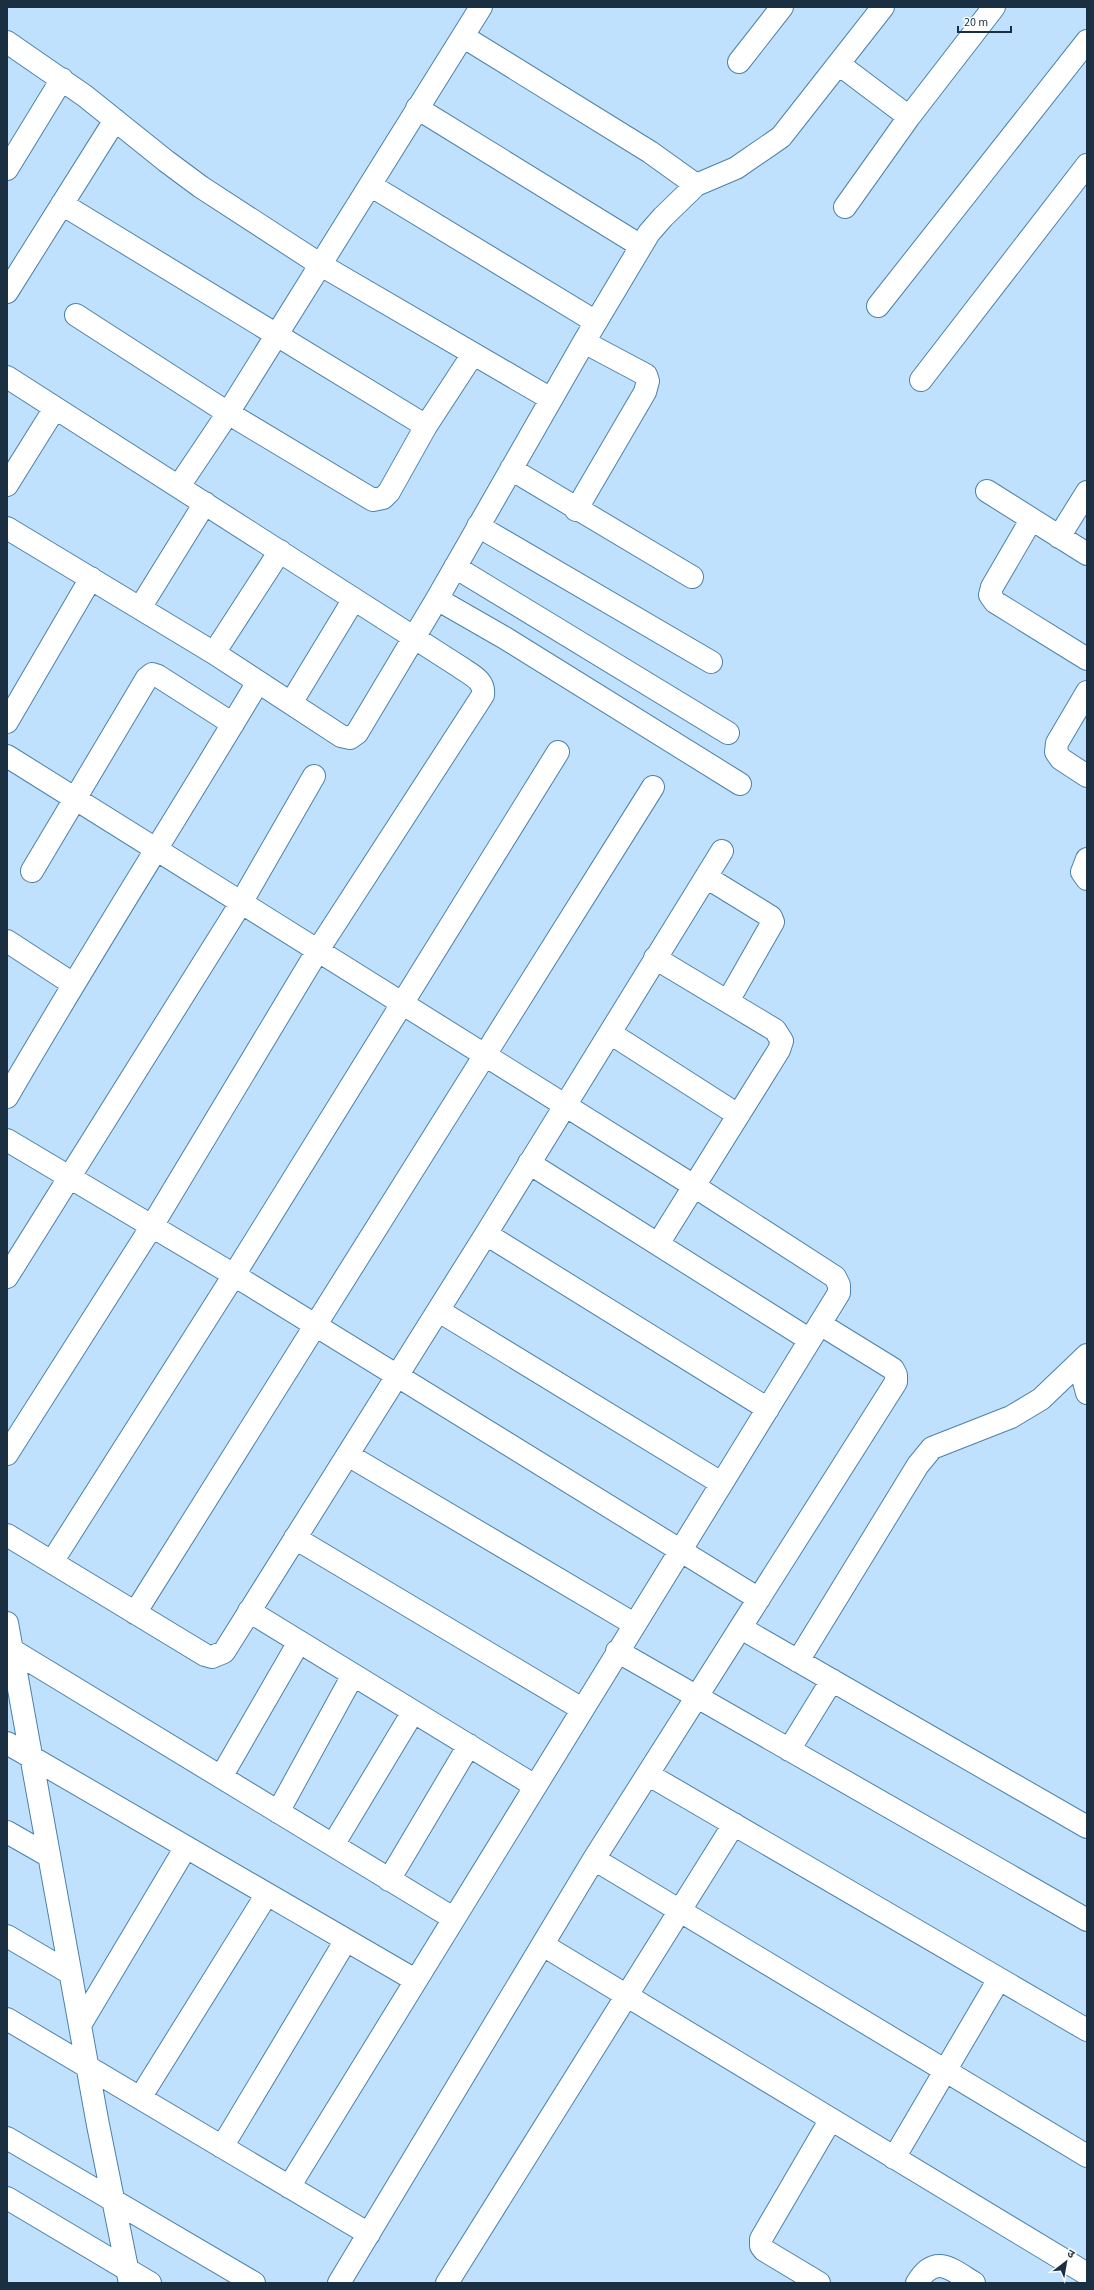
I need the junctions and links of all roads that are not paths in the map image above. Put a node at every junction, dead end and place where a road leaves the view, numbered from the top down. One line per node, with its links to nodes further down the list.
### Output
1 (481, 7): 5 (street)
2 (782, 7): 8 (street)
3 (883, 7): 9 (street)
4 (994, 7): 12 (street)
5 (464, 36): 11 (street); 17 (street)
6 (1087, 41): 23 (street)
7 (7, 43): 10 (street)
8 (739, 62)
9 (840, 64): 12 (street); 17 (street)
10 (62, 79): 13 (street); 15 (street)
11 (417, 108): 16 (street); 20 (street)
12 (908, 116): 19 (street)
13 (115, 120): 18 (street); 21 (street)
14 (1087, 165): 30 (street)
15 (7, 169)
16 (370, 185): 21 (street); 25 (street)
17 (696, 185): 20 (street)
18 (62, 204): 22 (street); 26 (street)
19 (845, 207)
20 (641, 246): 25 (street)
21 (321, 265): 26 (street); 28 (street)
22 (7, 292)
23 (878, 306)
24 (76, 315): 33 (street)
25 (596, 322): 27 (street)
26 (277, 335): 33 (street); 34 (street)
27 (584, 342): 31 (street); 41 (street)
28 (473, 354): 31 (street); 34 (street)
29 (7, 377): 32 (street)
30 (921, 380)
31 (551, 399): 35 (street)
32 (55, 408): 36 (street); 37 (street)
33 (228, 413): 34 (street); 37 (street)
34 (426, 426)
35 (511, 469): 41 (street); 43 (street)
36 (7, 485)
37 (179, 486): 40 (street)
38 (987, 491): 42 (street)
39 (1087, 492): 45 (street)
40 (205, 503): 46 (street); 53 (street)
41 (576, 510): 49 (street)
42 (1031, 520): 45 (street); 56 (street)
43 (478, 526): 48 (street); 57 (street)
44 (9, 534): 50 (street)
45 (1059, 537): 47 (street)
46 (280, 551): 51 (street); 55 (street)
47 (1087, 554)
48 (455, 566): 52 (street); 63 (street)
49 (692, 577)
50 (91, 578): 53 (street); 61 (street)
51 (354, 599): 54 (street); 60 (street)
52 (437, 599): 54 (street); 68 (street)
53 (140, 608): 55 (street)
54 (413, 638): 60 (street); 79 (street)
55 (214, 653): 58 (street)
56 (1087, 659)
57 (711, 662)
58 (258, 682): 60 (street); 62 (street)
59 (1087, 692): 67 (street)
60 (291, 703)
61 (7, 722)
62 (233, 724): 70 (street); 71 (street)
63 (728, 733)
64 (558, 752): 83 (street)
65 (7, 756): 70 (street)
66 (314, 776): 77 (street)
67 (1087, 776)
68 (740, 784)
69 (653, 787): 85 (street)
70 (74, 798): 71 (street); 74 (street)
71 (157, 851): 77 (street); 81 (street)
72 (722, 851): 75 (street)
73 (1087, 859): 76 (street)
74 (32, 871)
75 (706, 877): 80 (street); 82 (street)
76 (1087, 880)
77 (241, 903): 79 (street); 91 (street)
78 (7, 941): 81 (street)
79 (318, 950): 83 (street); 93 (street)
80 (655, 958): 82 (street); 84 (street)
81 (73, 984): 86 (street)
82 (728, 1001): 88 (street)
83 (402, 1004): 85 (street); 96 (street)
84 (610, 1033): 87 (street); 88 (street)
85 (484, 1055): 87 (street); 99 (street)
86 (7, 1097)
87 (564, 1105): 90 (street); 92 (street)
88 (738, 1115): 92 (street)
89 (7, 1140): 91 (street)
90 (529, 1163): 94 (street); 95 (street)
91 (69, 1178): 93 (street); 97 (street)
92 (694, 1186): 95 (street); 100 (street)
93 (152, 1226): 96 (street); 105 (street)
94 (486, 1234): 98 (street); 104 (street)
95 (658, 1244): 100 (street)
96 (234, 1275): 99 (street); 111 (street)
97 (7, 1277)
98 (438, 1311): 102 (street); 107 (street)
99 (316, 1326): 102 (street); 114 (street)
100 (815, 1332): 104 (street); 112 (street)
101 (1083, 1359): 103 (street); 120 (street)
102 (398, 1376): 106 (street); 110 (street)
103 (1087, 1393)
104 (768, 1409): 107 (street)
105 (7, 1454)
106 (348, 1456): 109 (street); 115 (street)
107 (722, 1483): 110 (street)
108 (7, 1535): 111 (street)
109 (295, 1538): 113 (street); 124 (street)
110 (679, 1551): 112 (street); 115 (street)
111 (52, 1562): 114 (street)
112 (759, 1599): 116 (street)
113 (249, 1612): 114 (street); 118 (street)
114 (135, 1613)
115 (634, 1624): 119 (street)
116 (741, 1628): 120 (street); 123 (street)
117 (9, 1638): 129 (street); 131 (street)
118 (299, 1642): 121 (street); 131 (street)
119 (617, 1652): 123 (street); 124 (street)
120 (798, 1661): 122 (street)
121 (353, 1675): 125 (street); 133 (street)
122 (832, 1680): 128 (street); 135 (street)
123 (698, 1698): 128 (street); 130 (street)
124 (582, 1709): 132 (street)
125 (413, 1712): 127 (street); 137 (street)
126 (7, 1743): 129 (street)
127 (469, 1745): 132 (street); 141 (street)
128 (789, 1750): 145 (street)
129 (31, 1757): 138 (street); 139 (street)
130 (649, 1775): 134 (street); 140 (street)
131 (221, 1778): 133 (street)
132 (535, 1786): 144 (street)
133 (278, 1812): 137 (street)
134 (734, 1824): 143 (street); 150 (street)
135 (1087, 1827)
136 (7, 1832): 139 (street)
137 (333, 1845): 141 (street)
138 (186, 1847): 142 (street); 154 (street)
139 (49, 1856): 149 (street)
140 (594, 1859): 143 (street); 148 (street)
141 (389, 1880): 144 (street)
142 (267, 1894): 147 (street); 158 (street)
143 (680, 1910): 152 (street); 157 (street)
144 (453, 1918): 151 (street)
145 (1087, 1920)
146 (7, 1936): 149 (street)
147 (346, 1940): 151 (street); 161 (street)
148 (543, 1945): 152 (street); 167 (street)
149 (70, 1973): 154 (street)
150 (999, 1979): 155 (street); 157 (street)
151 (415, 1980): 164 (street)
152 (626, 1996): 159 (street); 173 (street)
153 (7, 2019): 156 (street)
154 (80, 2025): 156 (street)
155 (1087, 2030)
156 (87, 2066): 158 (street); 166 (street)
157 (945, 2070): 162 (street); 163 (street)
158 (140, 2098): 161 (street)
159 (831, 2119): 163 (street); 174 (street)
160 (7, 2138): 166 (street)
161 (222, 2147): 164 (street)
162 (1087, 2156)
163 (894, 2158): 168 (street)
164 (289, 2187): 167 (street)
165 (7, 2198): 169 (street)
166 (113, 2200): 169 (street); 171 (street)
167 (369, 2234): 172 (street)
168 (1087, 2274)
169 (129, 2277): 170 (street)
170 (150, 2283)
171 (254, 2283)
172 (339, 2283)
173 (447, 2283)
174 (819, 2283)
175 (916, 2283): 176 (street)
176 (974, 2283)

